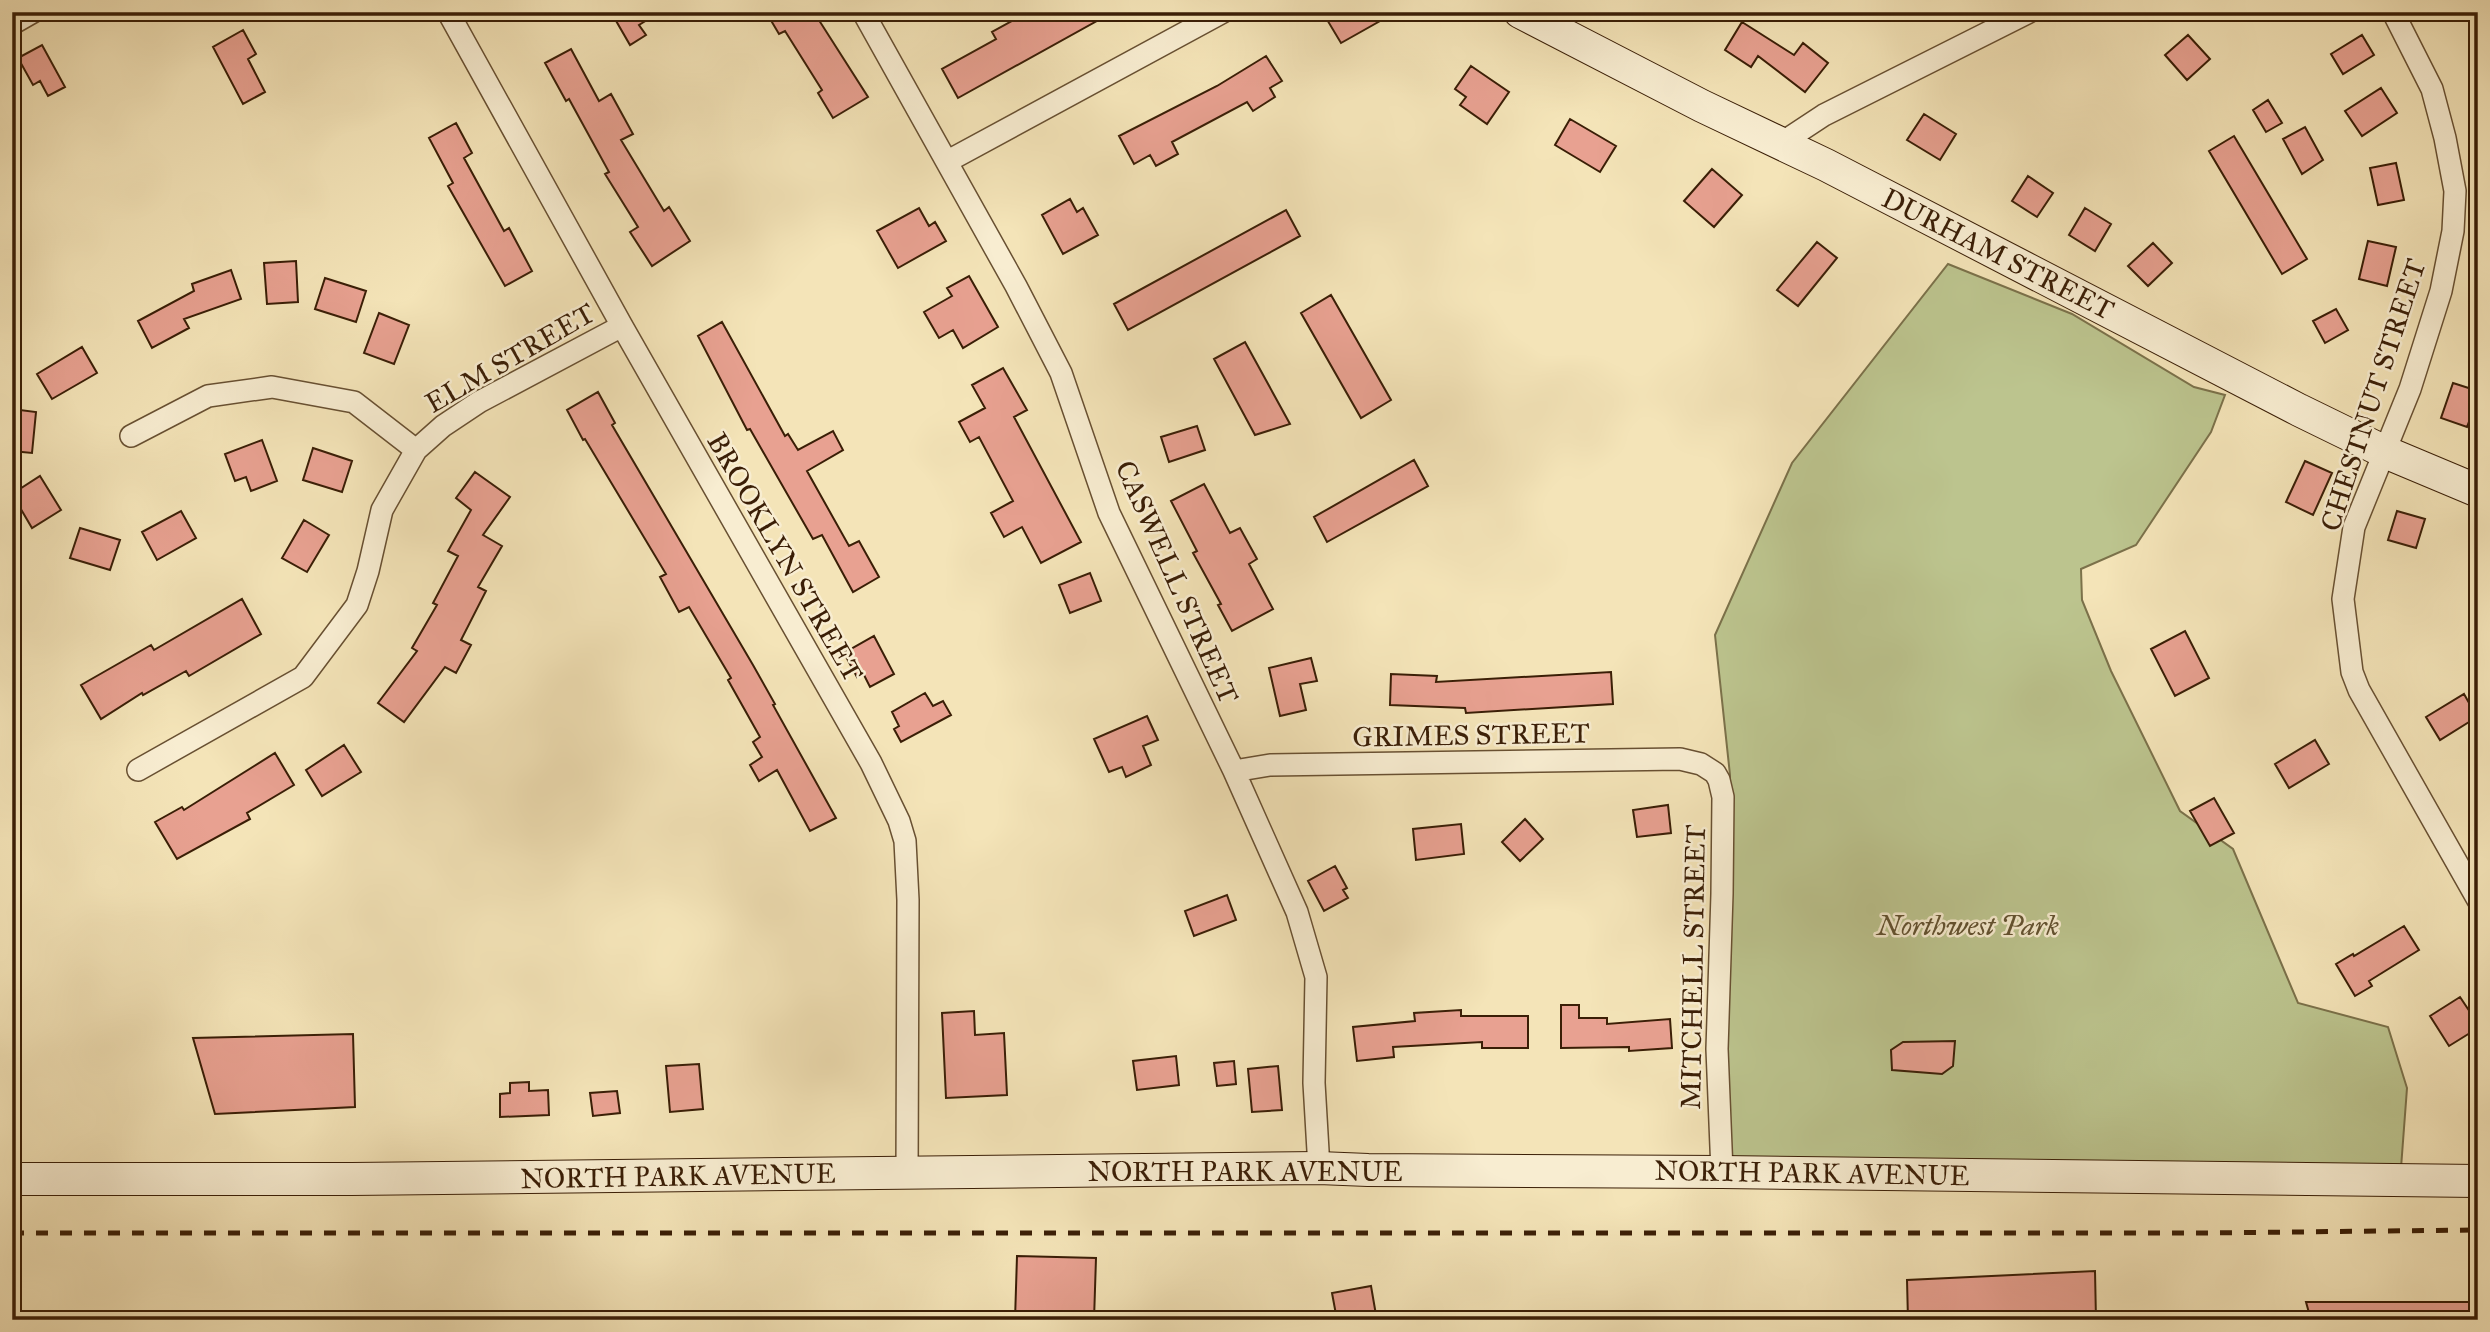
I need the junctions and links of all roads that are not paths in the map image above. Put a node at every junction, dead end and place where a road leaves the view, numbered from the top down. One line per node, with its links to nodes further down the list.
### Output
1 (33, 12): 8 (street)
2 (448, 12): 11 (street, BROOKLYN STREET)
3 (863, 12): 10 (street, CASWELL STREET)
4 (1223, 12): 10 (street)
5 (1520, 12): 9 (street, DURHAM STREET)
6 (2029, 12): 9 (street)
7 (2393, 12): 14 (street, CHESTNUT STREET)
8 (12, 24)
9 (1780, 144): 14 (street, DURHAM STREET)
10 (948, 161): 18 (street, CASWELL STREET)
11 (622, 326): 13 (street, ELM STREET); 22 (street, BROOKLYN STREET)
12 (131, 436): 13 (street)
13 (416, 450): 17 (street, ELM STREET)
14 (2385, 452): 15 (street, DURHAM STREET); 19 (street, CHESTNUT STREET)
15 (2478, 491)
16 (1707, 767): 18 (street, GRIMES STREET); 21 (street, MITCHELL STREET)
17 (138, 770)
18 (1234, 771): 20 (street, CASWELL STREET)
19 (2478, 900)
20 (1319, 1168): 21 (street, NORTH PARK AVENUE); 22 (street, NORTH PARK AVENUE)
21 (1722, 1172): 24 (street, NORTH PARK AVENUE)
22 (907, 1174): 23 (street, NORTH PARK AVENUE)
23 (12, 1179)
24 (2478, 1181)

